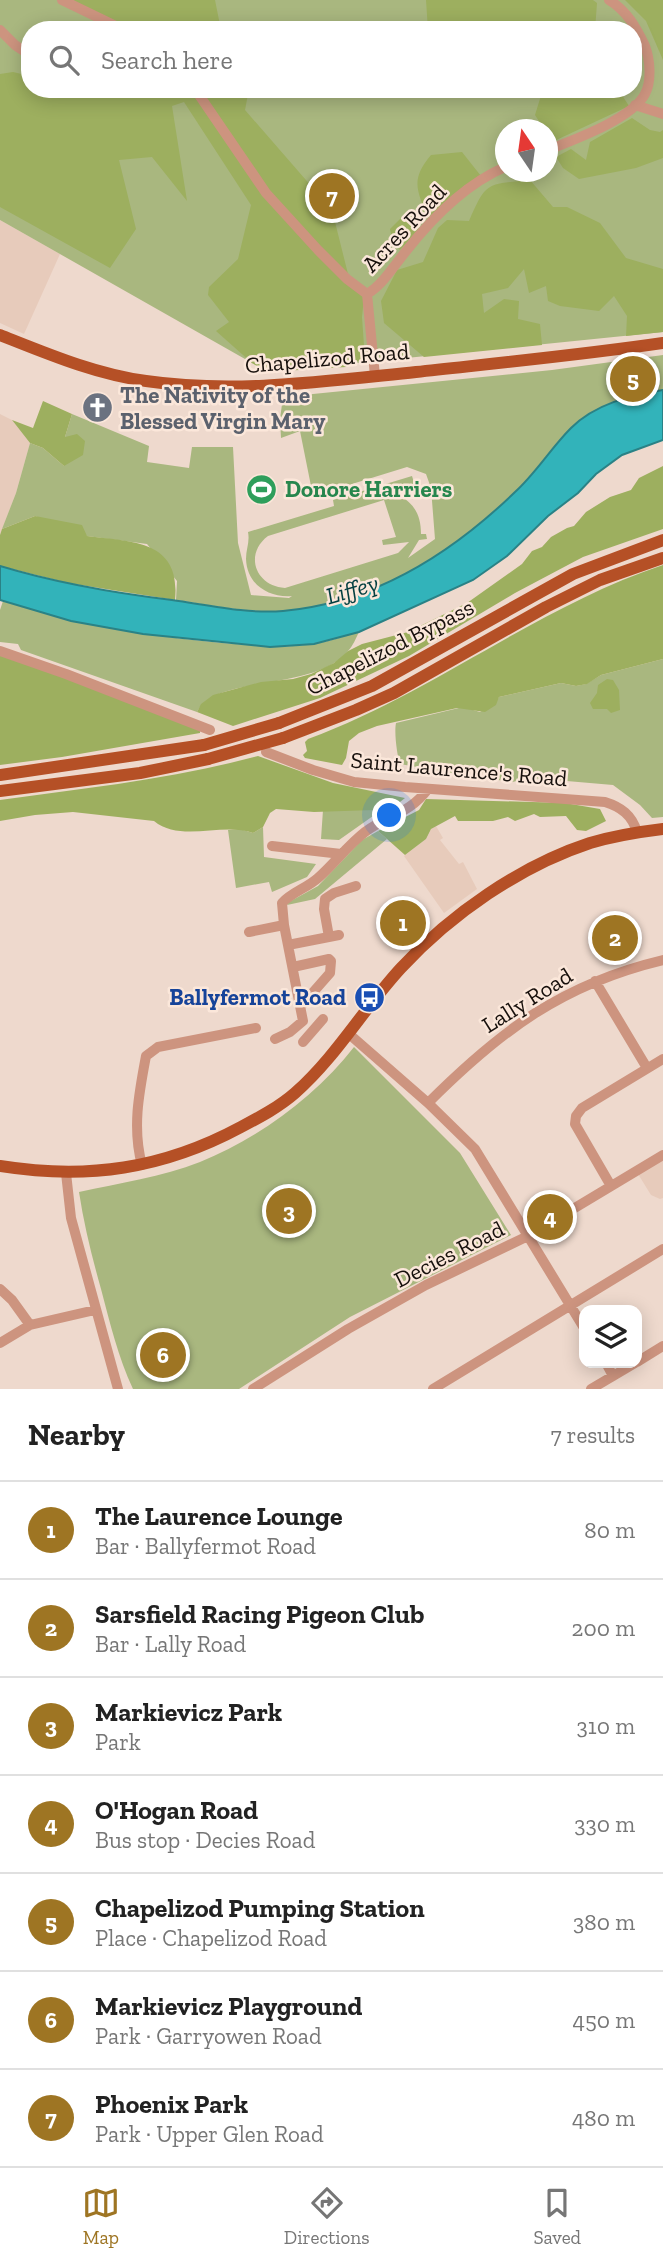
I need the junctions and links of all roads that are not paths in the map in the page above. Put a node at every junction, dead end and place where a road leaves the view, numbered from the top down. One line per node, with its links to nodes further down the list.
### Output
1 (62, 0): 3 (street)
2 (609, 0): 4 (street)
3 (105, 21)
4 (631, 21)
5 (0, 30): 7 (street)
6 (642, 40): 8 (street)
7 (21, 49)
8 (642, 97)
9 (201, 98): 15 (street)
10 (641, 98): 11 (street)
11 (635, 105): 12 (street); 13 (street)
12 (663, 114)
13 (558, 145)
14 (495, 173): 15 (street, Acres Road)
15 (368, 294): 18 (street)
16 (0, 335): 18 (main road, Chapelizod Road)
17 (663, 343): 18 (main road, Chapelizod Road)
18 (374, 376)
19 (663, 540): 24 (main road, Chapelizod Bypass, bridge)
20 (663, 558): 26 (main road, Chapelizod Bypass, bridge)
21 (0, 651): 22 (street)
22 (210, 730)
23 (267, 752): 25 (street, Saint Laurence's Road)
24 (0, 775)
25 (428, 789): 28 (street, Saint Laurence's Road); 30 (street)
26 (0, 791)
27 (663, 829): 28 (main road)
28 (637, 832): 43 (main road)
29 (272, 846): 30 (street)
30 (341, 854): 32 (street)
31 (356, 886): 34 (street)
32 (284, 925): 33 (street); 34 (street)
33 (249, 932)
34 (288, 945): 36 (street)
35 (663, 960): 37 (street, Lally Road)
36 (293, 967): 38 (street); 38 (street)
37 (595, 981): 47 (street); 48 (street, Lally Road)
38 (300, 1006): 40 (street)
39 (323, 1018): 42 (street)
40 (303, 1021): 42 (street); 44 (street)
41 (256, 1028): 50 (street)
42 (315, 1028): 45 (street)
43 (349, 1034): 48 (street); 50 (main road)
44 (275, 1039)
45 (303, 1042)
46 (663, 1059): 47 (street)
47 (647, 1068): 53 (street)
48 (428, 1103): 54 (street)
49 (663, 1155): 53 (street, Decies Road)
50 (142, 1165): 52 (main road)
51 (0, 1166): 52 (main road)
52 (66, 1173): 58 (street)
53 (611, 1186): 54 (street, Decies Road)
54 (528, 1236): 57 (street); 68 (street, Decies Road)
55 (663, 1249): 57 (street)
56 (0, 1289): 60 (street)
57 (570, 1305): 59 (street); 69 (street)
58 (95, 1310): 60 (street); 67 (street)
59 (579, 1320)
60 (30, 1325): 61 (street)
61 (0, 1343)
62 (663, 1346): 63 (street)
63 (642, 1358)
64 (609, 1368): 66 (street)
65 (626, 1368): 66 (street)
66 (613, 1376): 70 (street)
67 (118, 1389)
68 (253, 1389)
69 (433, 1389)
70 (592, 1389)

